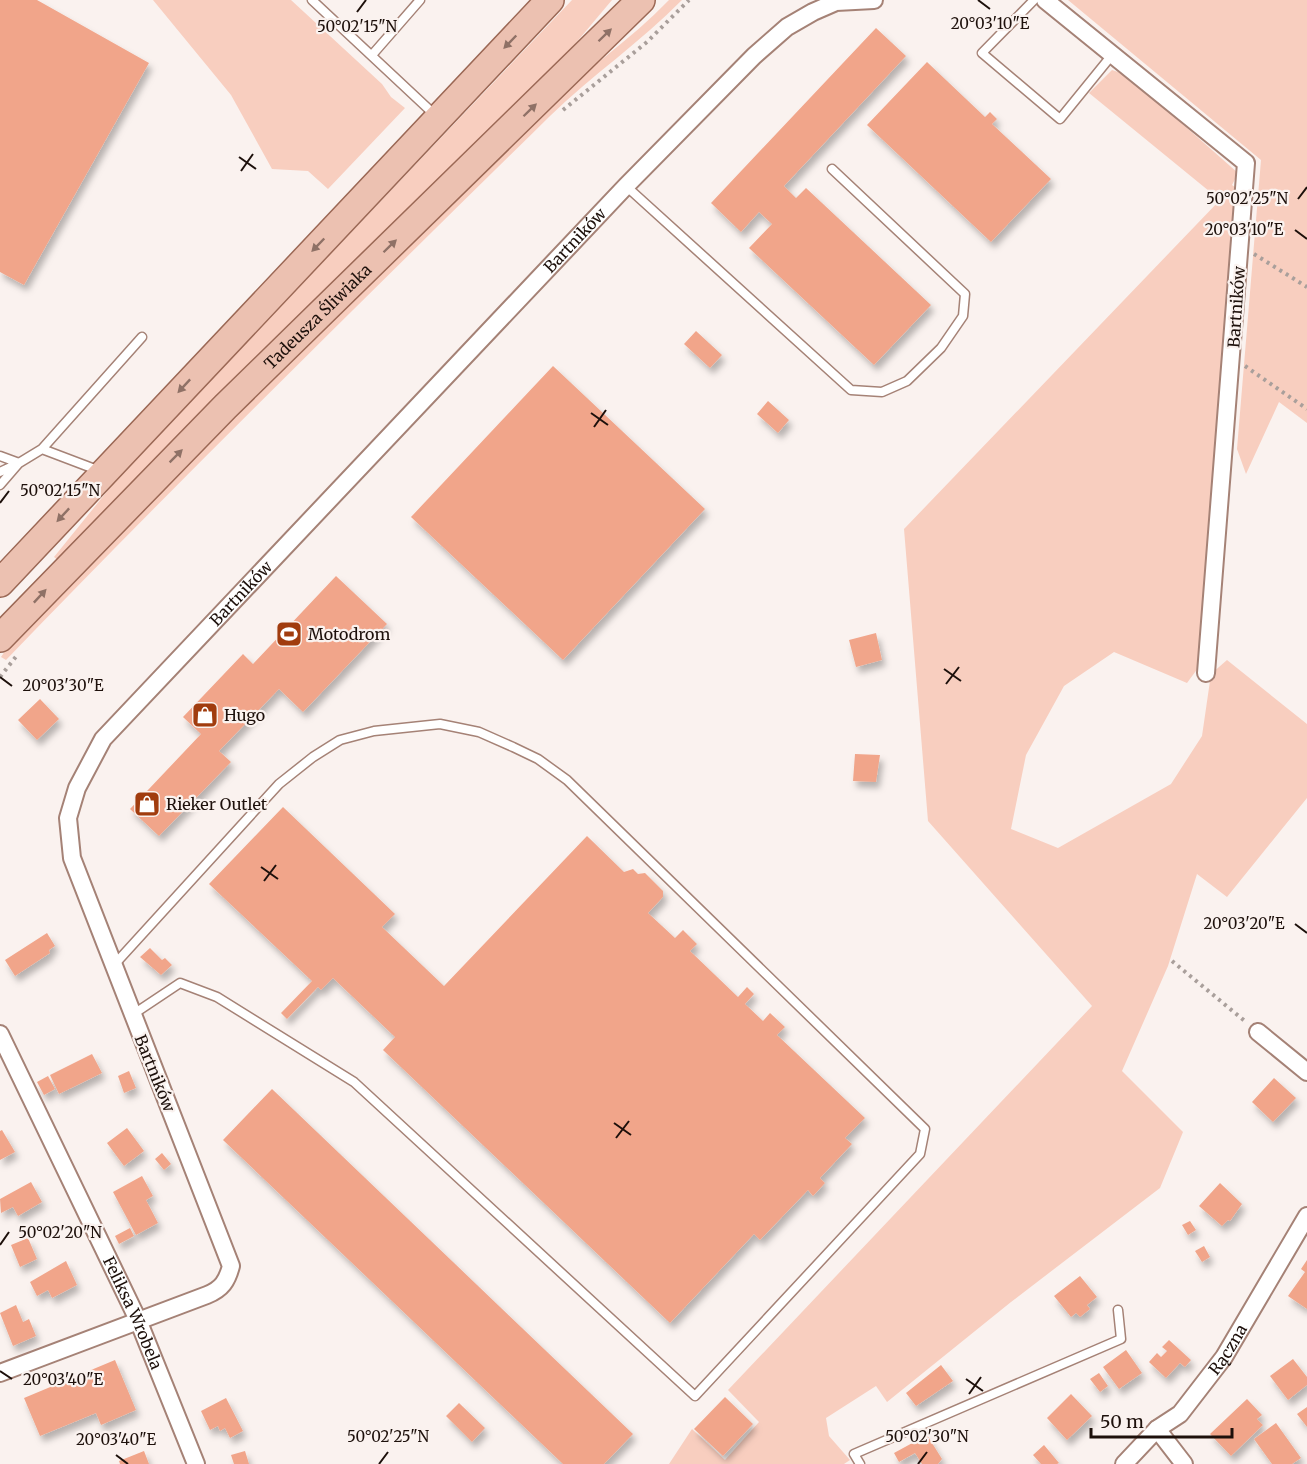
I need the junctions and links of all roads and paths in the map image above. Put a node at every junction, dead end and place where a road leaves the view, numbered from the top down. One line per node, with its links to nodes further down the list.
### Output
1 (312, 0): 9 (lane)
2 (420, 0): 9 (lane)
3 (550, 0): 12 (main road, one-way to 12)
4 (641, 0): 27 (main road, Tadeusza Śliwiaka, one-way to 4)
5 (688, 0): 11 (path)
6 (874, 0): 14 (street, Bartników)
7 (1034, 0): 10 (lane)
8 (1045, 0): 10 (street, Bartników)
9 (372, 55): 12 (lane)
10 (1112, 55): 15 (street, Bartników)
11 (561, 113)
12 (438, 118): 24 (main road, one-way to 24)
13 (832, 169): 14 (lane)
14 (626, 186): 32 (street, Bartników)
15 (1241, 247): 16 (path); 18 (street, Bartników)
16 (1307, 287)
17 (142, 338): 20 (lane)
18 (1233, 357): 19 (path); 29 (street, Bartników)
19 (1307, 409)
20 (42, 449): 22 (lane); 24 (lane)
21 (0, 456): 22 (lane)
22 (19, 463): 23 (lane); 25 (lane)
23 (0, 472)
24 (103, 472): 26 (main road, one-way to 26)
25 (0, 484)
26 (0, 583)
27 (0, 638)
28 (27, 645): 30 (path)
29 (1206, 673)
30 (0, 677)
31 (1172, 961): 34 (path)
32 (114, 965): 33 (street, Bartników); 33 (lane)
33 (132, 1015): 39 (street, Bartników)
34 (1258, 1032): 36 (street)
35 (0, 1034): 39 (street, Feliksa Wrobela)
36 (1307, 1072)
37 (1307, 1216): 41 (street, Rączna)
38 (1118, 1310): 43 (lane)
39 (138, 1320): 40 (street, Bartników); 42 (street, Feliksa Wrobela)
40 (0, 1373)
41 (1158, 1429): 44 (street, Rączna); 45 (street)
42 (196, 1464)
43 (860, 1464)
44 (1124, 1464)
45 (1184, 1464)

